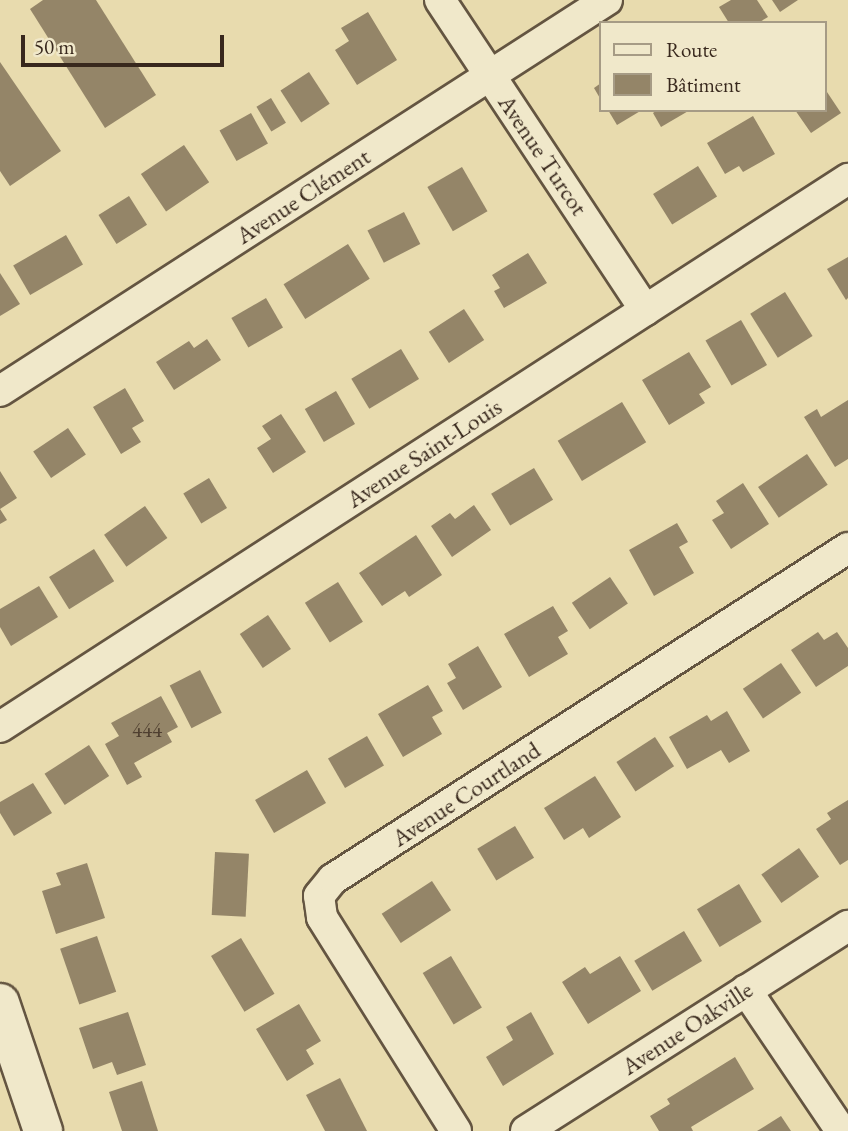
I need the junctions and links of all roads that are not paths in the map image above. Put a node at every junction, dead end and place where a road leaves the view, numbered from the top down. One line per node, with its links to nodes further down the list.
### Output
1 (440, 0): 3 (street, Avenue Turcot)
2 (607, 0): 3 (street, Avenue Clément)
3 (489, 76): 5 (street, Avenue Turcot); 6 (street, Avenue Clément)
4 (848, 179): 5 (street, Avenue Saint-Louis)
5 (645, 310): 8 (street, Avenue Saint-Louis)
6 (0, 391)
7 (848, 548): 13 (street, Avenue Courtland)
8 (0, 727)
9 (848, 926): 10 (street, Avenue Oakville)
10 (746, 990): 14 (street, Avenue Oakville); 15 (street)
11 (0, 1003): 12 (main road)
12 (43, 1131)
13 (456, 1131)
14 (526, 1131)
15 (841, 1131)

